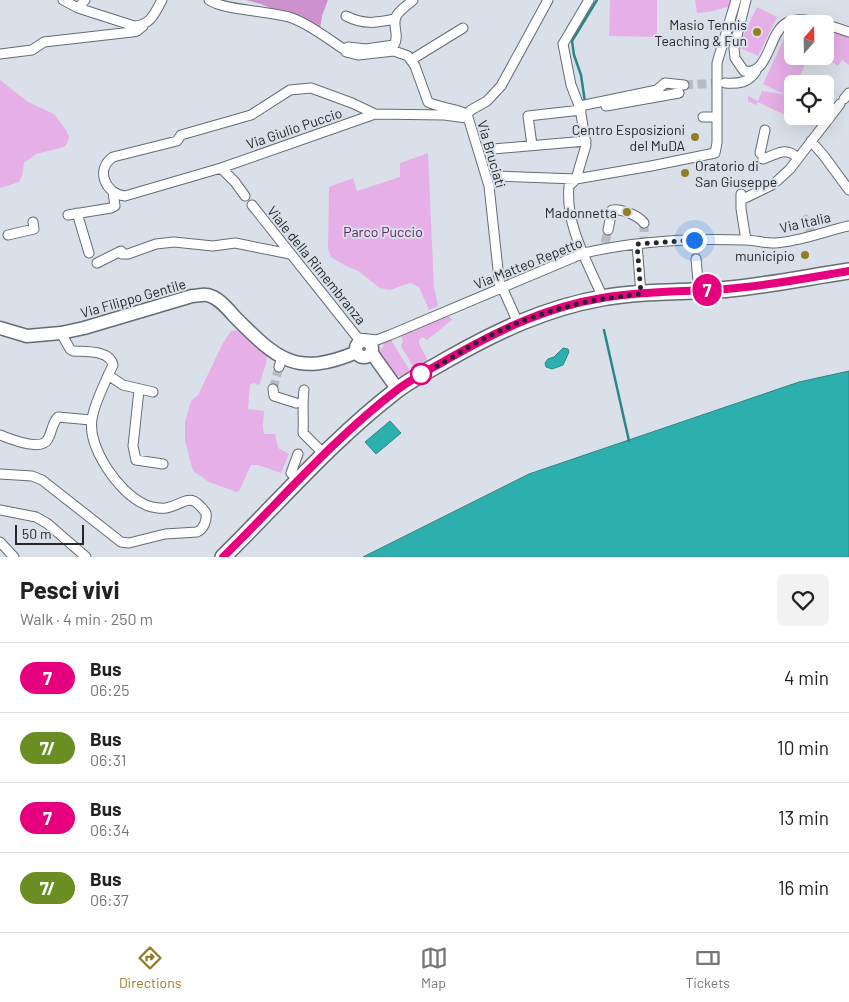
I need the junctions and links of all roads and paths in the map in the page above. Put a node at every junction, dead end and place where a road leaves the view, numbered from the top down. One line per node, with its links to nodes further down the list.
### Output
1 (63, 0): 10 (street)
2 (85, 0): 10 (street)
3 (162, 0): 14 (street)
4 (209, 0): 18 (street)
5 (413, 0): 12 (street)
6 (589, 0): 25 (street)
7 (736, 0): 29 (street)
8 (746, 0): 21 (street)
9 (546, 2): 27 (street)
10 (78, 8): 14 (street)
11 (346, 16): 12 (street)
12 (395, 19): 18 (street)
13 (784, 25): 21 (street)
14 (143, 26): 19 (street)
15 (834, 27): 17 (street)
16 (463, 28): 20 (street)
17 (849, 32)
18 (345, 50): 20 (street)
19 (0, 54)
20 (412, 60): 27 (street, Via Bruciati)
21 (756, 71): 22 (street)
22 (725, 83)
23 (681, 89): 25 (street)
24 (846, 97): 32 (street)
25 (581, 109): 31 (street); 33 (street)
26 (375, 114): 27 (street); 36 (street, Via Giulio Puccio); 40 (street)
27 (467, 116): 59 (street, Via Bruciati)
28 (703, 117): 29 (street)
29 (716, 117): 38 (street)
30 (765, 130): 35 (street)
31 (586, 141): 33 (street); 38 (street)
32 (811, 141): 35 (street); 39 (street)
33 (532, 144): 34 (street)
34 (493, 149)
35 (798, 158): 50 (street)
36 (221, 168): 40 (street, Via Giulio Puccio); 41 (street)
37 (498, 176): 38 (street)
38 (576, 178): 54 (street)
39 (849, 190)
40 (113, 192): 43 (street)
41 (245, 196)
42 (252, 205): 55 (street, Viale della Rimembranza)
43 (77, 213): 44 (street); 53 (street)
44 (68, 215)
45 (33, 222): 49 (street)
46 (644, 223): 48 (street)
47 (844, 228): 52 (street, Via Italia)
48 (608, 230)
49 (8, 235)
50 (746, 240): 51 (street, Via Matteo Repetto); 52 (street, Via Matteo Repetto)
51 (642, 242): 54 (street, Via Matteo Repetto); 61 (street)
52 (776, 243)
53 (88, 253)
54 (584, 253): 59 (street, Via Matteo Repetto); 62 (street)
55 (290, 254): 57 (street); 66 (street, Viale della Rimembranza)
56 (696, 259): 60 (street)
57 (96, 262)
58 (849, 271): 60 (main road)
59 (501, 288): 63 (street, Via Bruciati); 66 (street, Via Matteo Repetto)
60 (699, 291): 61 (main road)
61 (641, 294): 62 (main road)
62 (603, 298): 63 (main road)
63 (518, 323): 71 (main road)
64 (0, 328): 65 (street, Via Filippo Gentile)
65 (61, 333): 66 (street, Via Filippo Gentile); 67 (street)
66 (359, 344): 71 (street)
67 (108, 375): 69 (street); 74 (street)
68 (274, 389): 73 (street)
69 (139, 390): 72 (street); 78 (street)
70 (304, 390): 77 (street)
71 (398, 390): 77 (main road)
72 (152, 392)
73 (296, 403)
74 (92, 420): 75 (street); 79 (street)
75 (0, 435)
76 (298, 454): 80 (street)
77 (324, 454): 80 (main road)
78 (163, 464)
79 (0, 474)
80 (300, 481): 85 (main road)
81 (0, 510): 84 (street)
82 (0, 542): 83 (street)
83 (14, 557)
84 (86, 557)
85 (223, 557)

